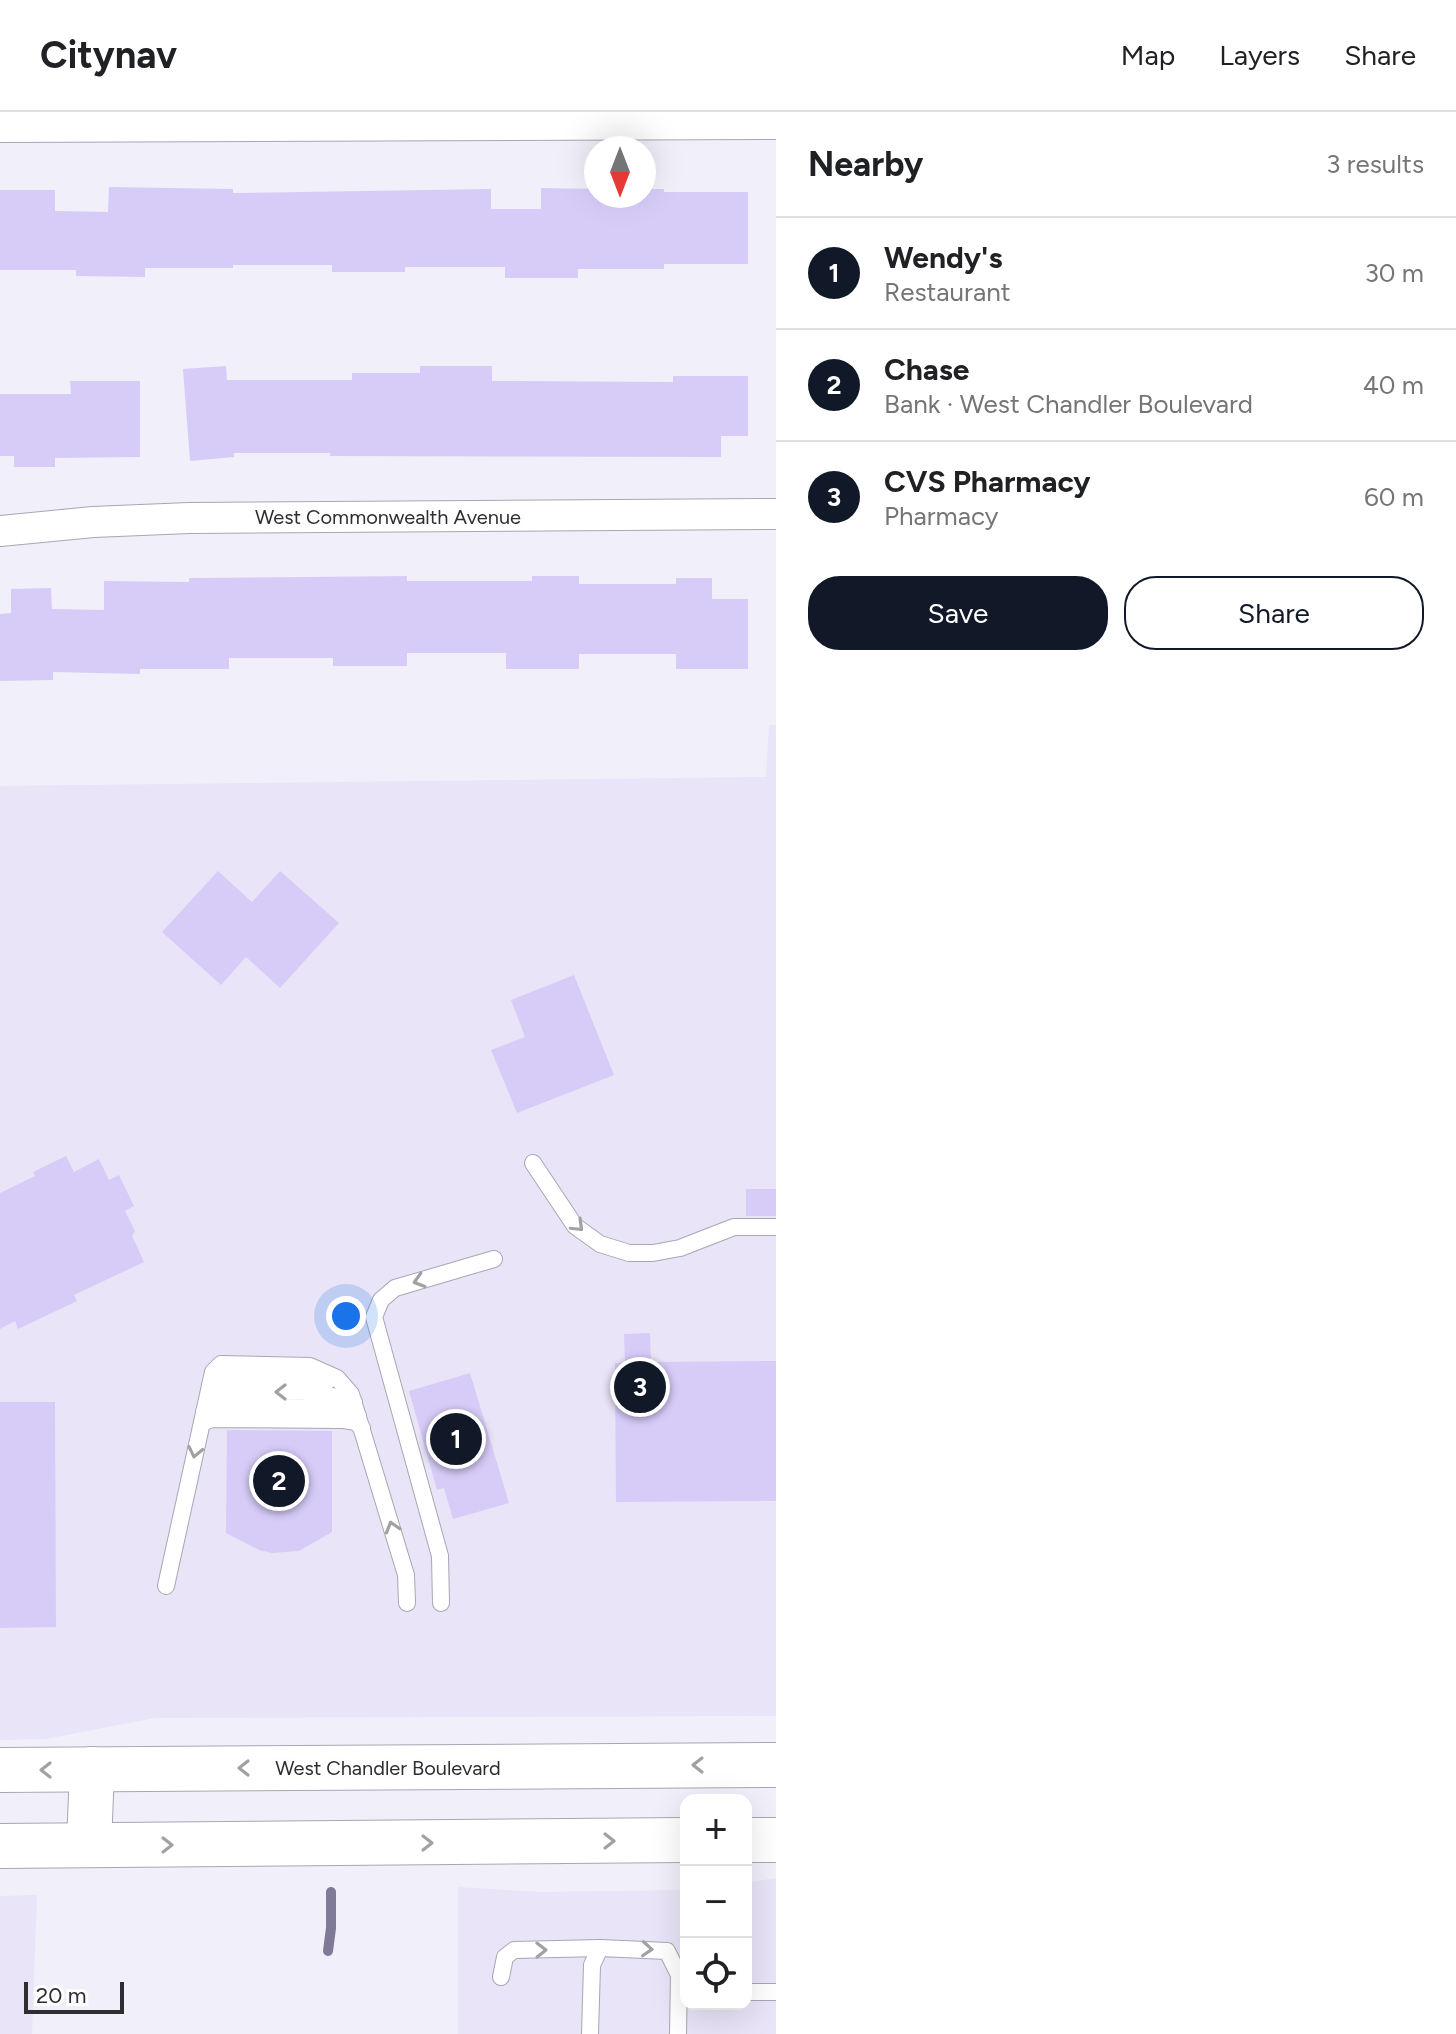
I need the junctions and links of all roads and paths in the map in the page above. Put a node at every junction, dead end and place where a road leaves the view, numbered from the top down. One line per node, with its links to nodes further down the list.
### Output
1 (776, 124): 2 (street)
2 (0, 127)
3 (776, 514): 4 (street, West Commonwealth Avenue)
4 (0, 531)
5 (533, 1163): 6 (lane, one-way to 6)
6 (776, 1227)
7 (494, 1259): 12 (lane, one-way to 12)
8 (206, 1405): 9 (lane); 9 (lane, one-way to 8); 9 (lane); 10 (lane, one-way to 10)
9 (358, 1416): 11 (lane, one-way to 9)
10 (166, 1586)
11 (407, 1603)
12 (441, 1603)
13 (776, 1765): 14 (main road, West Chandler Boulevard, one-way to 14)
14 (92, 1769): 15 (main road, West Chandler Boulevard, one-way to 15); 19 (main road)
15 (0, 1770)
16 (680, 1840): 19 (main road, one-way to 16)
17 (752, 1840): 18 (main road)
18 (776, 1840)
19 (89, 1845): 20 (main road)
20 (0, 1846)
21 (600, 1948): 22 (lane, one-way to 21); 25 (lane); 26 (lane, one-way to 26)
22 (501, 1977)
23 (752, 1992): 24 (lane)
24 (776, 1992)
25 (590, 2034)
26 (678, 2034)

